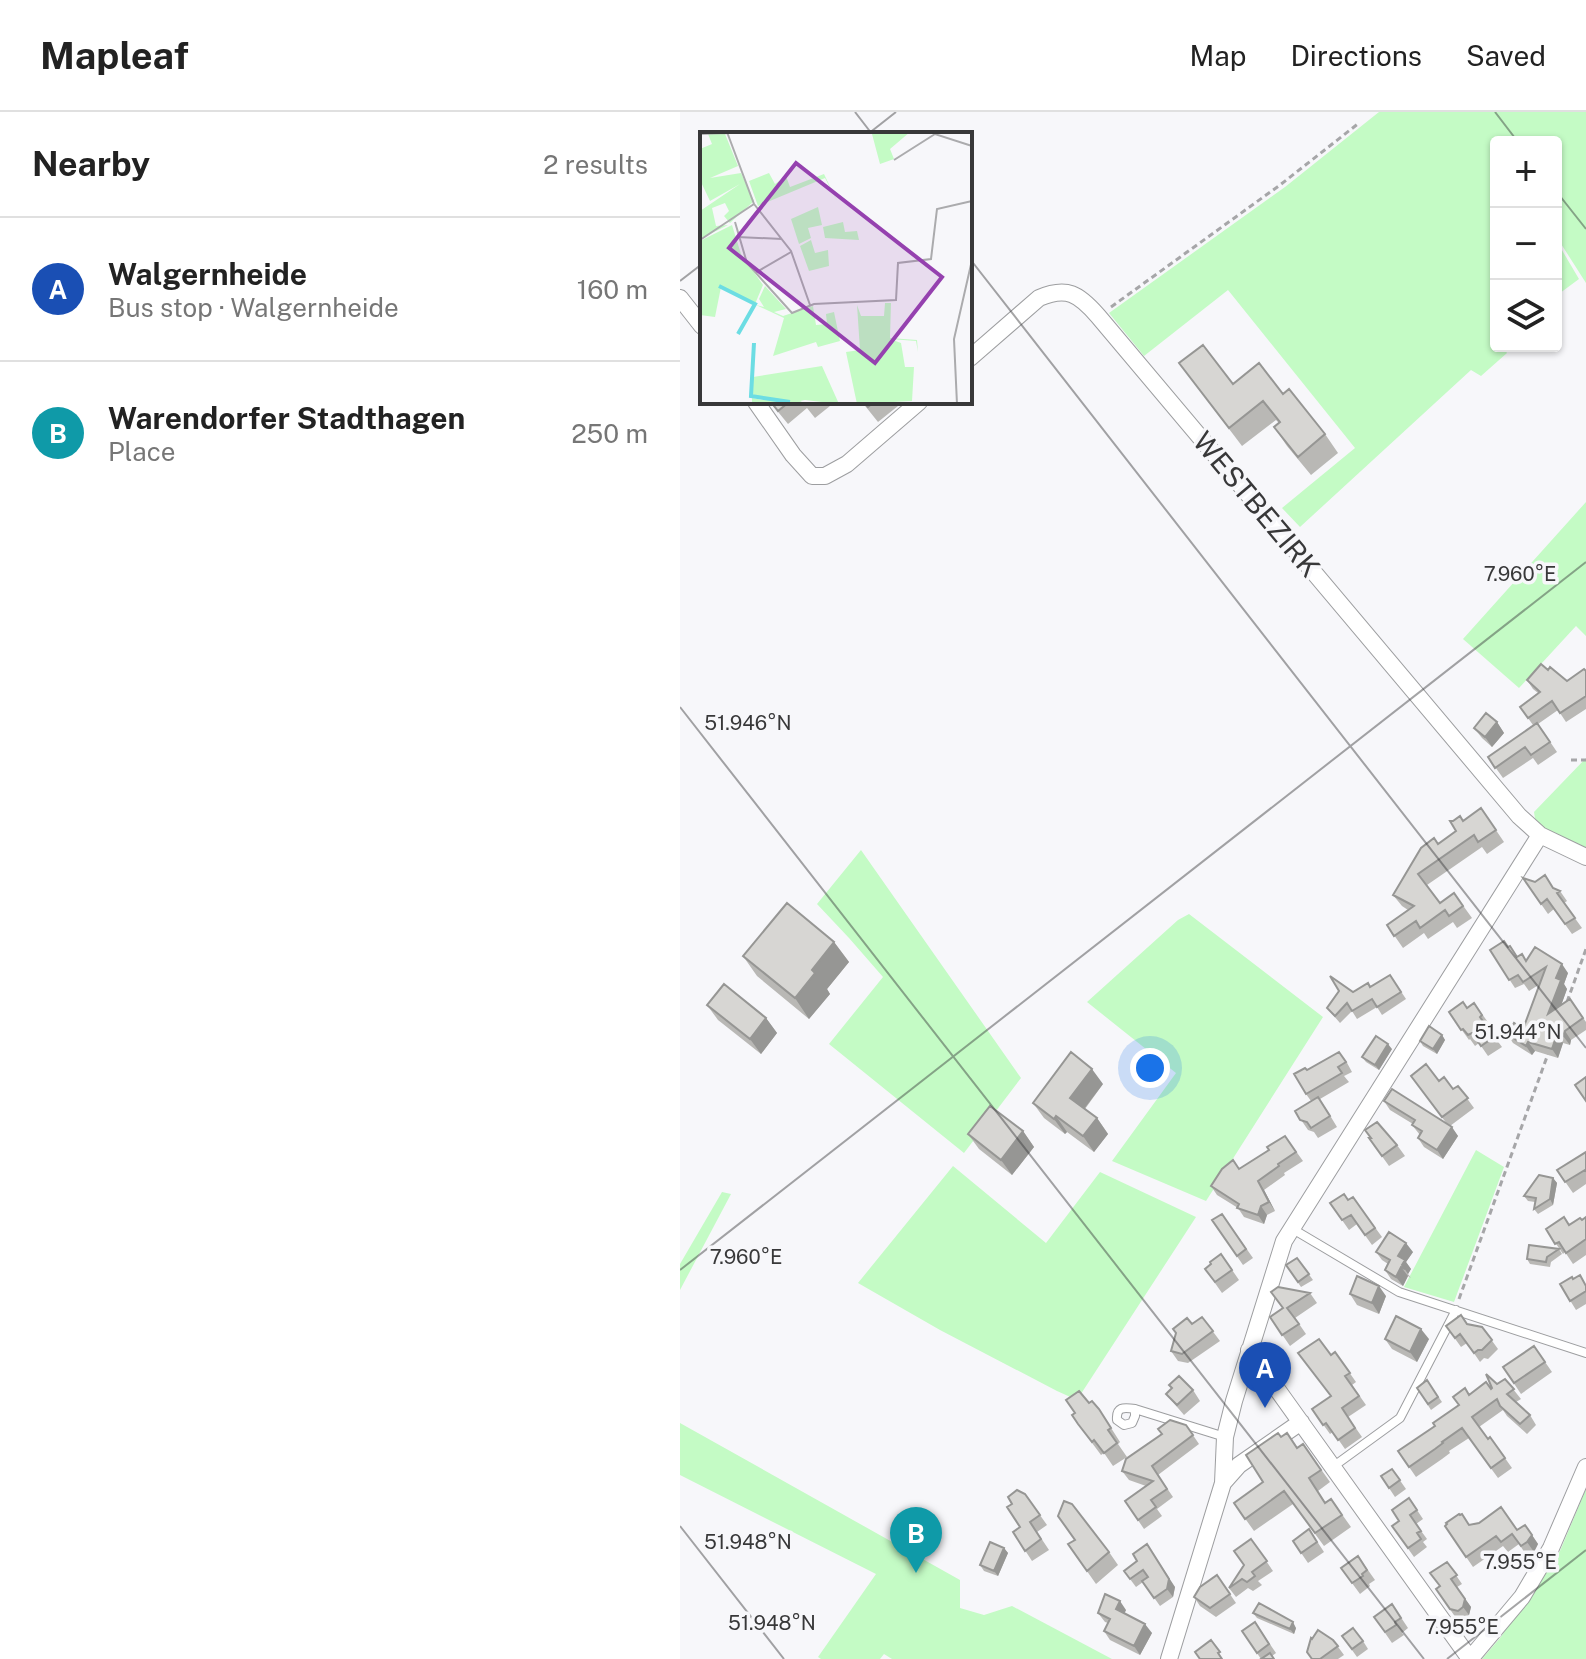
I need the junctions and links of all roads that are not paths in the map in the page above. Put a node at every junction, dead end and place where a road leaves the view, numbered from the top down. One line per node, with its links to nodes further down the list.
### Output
1 (680, 298): 2 (street)
2 (700, 323)
3 (972, 356): 6 (street, WESTBEZIRK)
4 (757, 404): 5 (street)
5 (917, 404)
6 (1540, 835): 7 (street, WESTBEZIRK); 8 (street)
7 (1586, 857)
8 (1291, 1228): 9 (lane); 10 (street)
9 (1456, 1310): 11 (lane); 15 (lane)
10 (1249, 1350): 13 (street); 14 (street)
11 (1586, 1353)
12 (1135, 1409): 14 (lane)
13 (1301, 1422): 15 (street); 17 (street)
14 (1225, 1437): 17 (street)
15 (1334, 1466): 19 (street)
16 (1586, 1467): 19 (street)
17 (1223, 1483): 18 (street)
18 (1169, 1659)
19 (1470, 1659)

